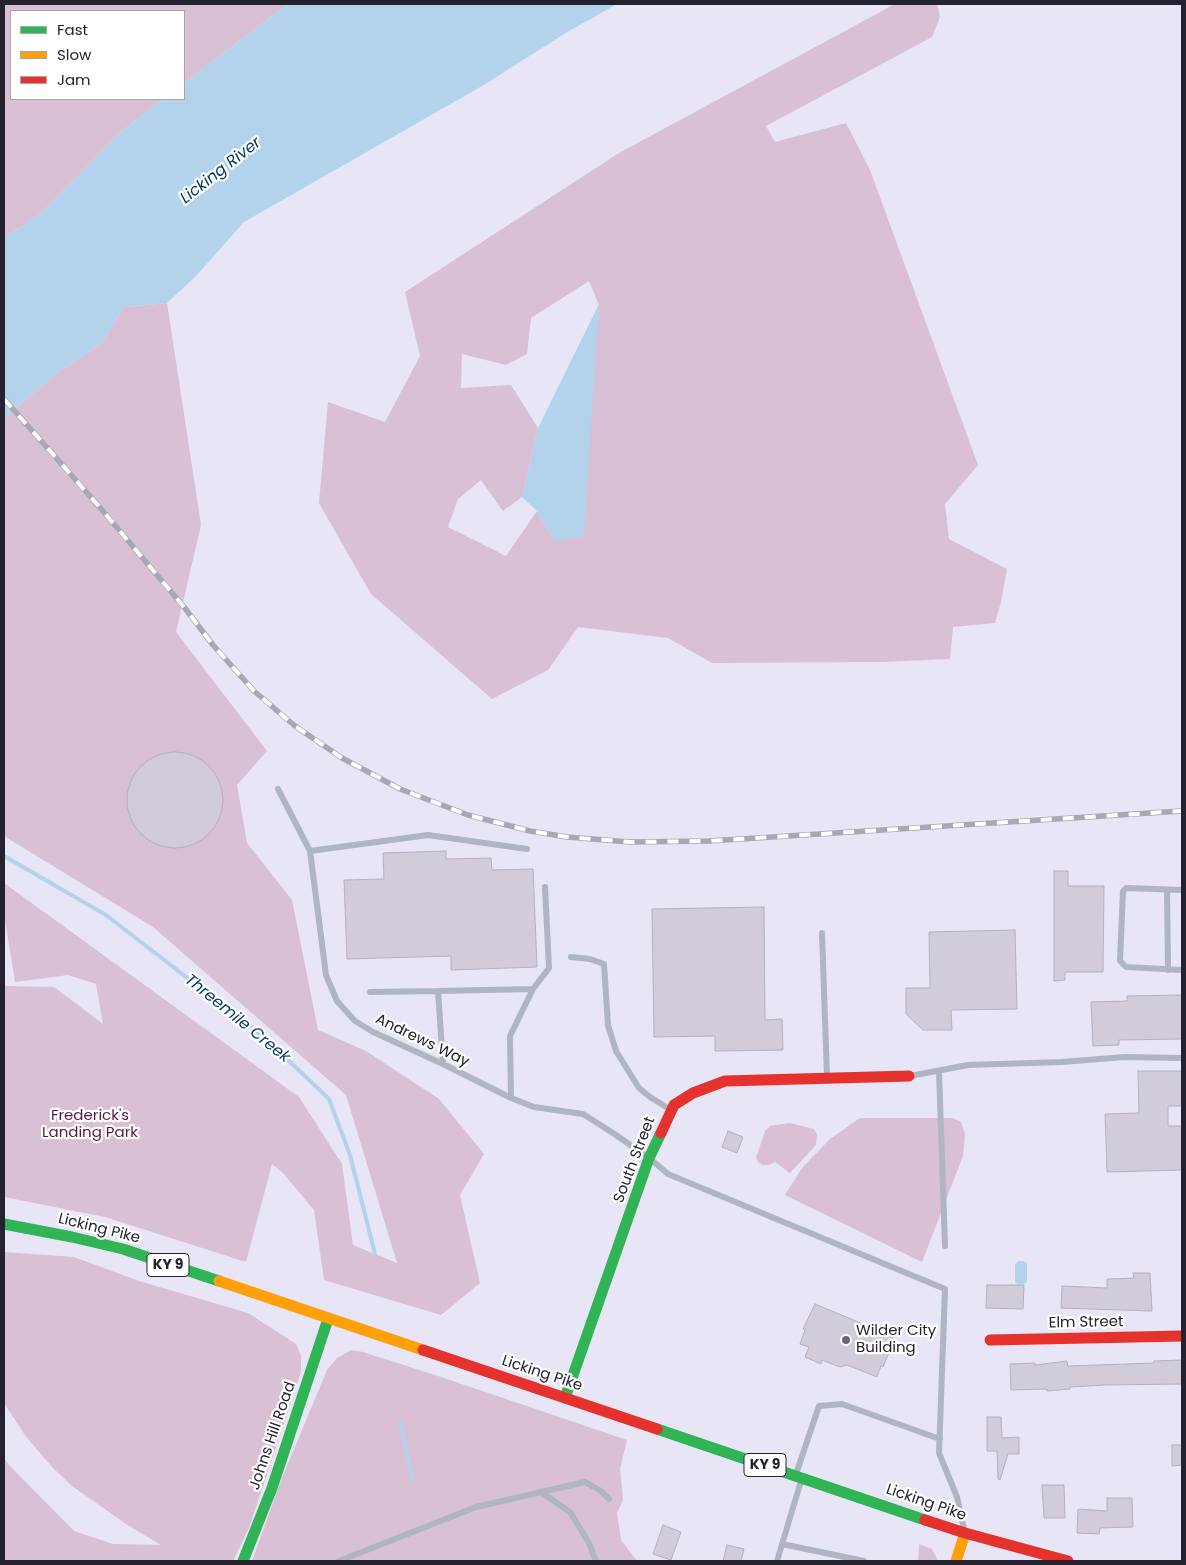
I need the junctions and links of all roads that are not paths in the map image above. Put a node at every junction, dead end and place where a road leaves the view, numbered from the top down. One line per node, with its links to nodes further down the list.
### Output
1 (278, 789): 3 (lane, Andrews Way)
2 (527, 849): 3 (lane)
3 (310, 852): 15 (lane, Andrews Way)
4 (545, 887): 11 (lane)
5 (1167, 890): 6 (lane); 9 (lane); 9 (lane)
6 (1182, 890)
7 (822, 933): 18 (lane)
8 (571, 957): 20 (lane)
9 (1168, 970): 10 (lane)
10 (1182, 970)
11 (533, 989): 12 (lane); 19 (lane)
12 (438, 991): 13 (lane); 15 (lane)
13 (370, 992)
14 (1182, 1058): 16 (lane)
15 (443, 1064): 19 (lane, Andrews Way)
16 (939, 1071): 17 (lane); 23 (lane)
17 (909, 1076): 18 (main road, South Street)
18 (827, 1078): 20 (main road, South Street)
19 (510, 1098): 21 (lane, Andrews Way)
20 (671, 1110): 21 (main road, South Street)
21 (649, 1158): 27 (main road, South Street); 28 (lane, Andrews Way)
22 (4, 1224): 24 (main road, Licking Pike / KY 9)
23 (945, 1246)
24 (328, 1319): 27 (main road, Licking Pike / KY 9); 34 (main road, Johns Hill Road)
25 (1182, 1336): 26 (main road, Elm Street)
26 (990, 1340)
27 (565, 1398): 29 (main road, Licking Pike / KY 9)
28 (940, 1439): 29 (lane); 32 (lane)
29 (799, 1477): 32 (main road, Licking Pike / KY 9); 33 (lane)
30 (541, 1492): 31 (lane); 35 (lane); 36 (lane)
31 (609, 1499)
32 (965, 1533): 39 (main road); 40 (main road, Licking Pike / KY 9)
33 (782, 1544): 37 (lane); 38 (lane)
34 (242, 1561)
35 (339, 1561)
36 (596, 1561)
37 (777, 1561)
38 (864, 1561)
39 (956, 1561)
40 (1068, 1561)

